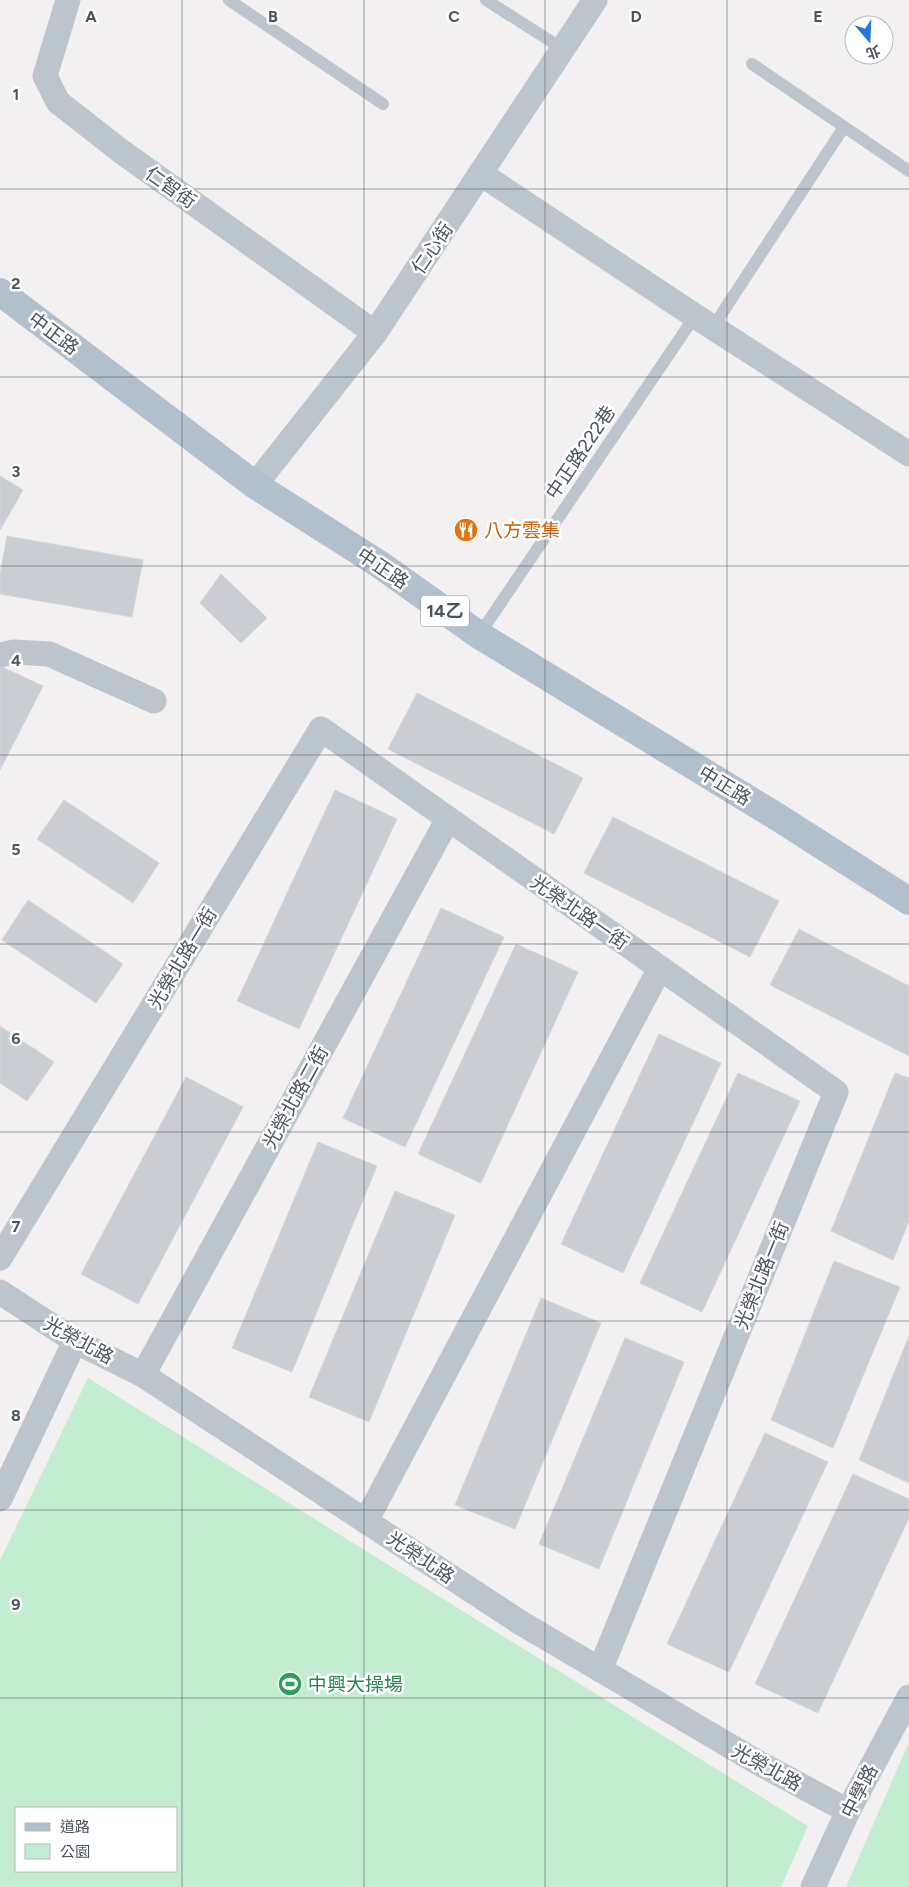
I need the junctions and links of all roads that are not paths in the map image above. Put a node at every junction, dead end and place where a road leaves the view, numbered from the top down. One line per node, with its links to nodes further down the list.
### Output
1 (68, 0): 13 (street, 仁智街)
2 (230, 0): 7 (lane)
3 (486, 0): 5 (lane)
4 (595, 0): 5 (street, 仁心街)
5 (563, 49): 10 (street, 仁心街)
6 (752, 64): 8 (lane)
7 (383, 104)
8 (844, 127): 9 (lane); 12 (lane, 中正路222巷)
9 (909, 171)
10 (481, 174): 12 (street); 13 (street, 仁心街)
11 (0, 292): 15 (main road, 中正路 / 14乙)
12 (704, 322): 14 (street); 16 (lane, 中正路222巷)
13 (375, 333): 15 (street, 仁心街)
14 (909, 454)
15 (255, 485): 16 (main road, 中正路 / 14乙)
16 (479, 635): 20 (main road, 中正路 / 14乙)
17 (0, 655): 18 (street)
18 (154, 701)
19 (448, 819): 21 (street, 光榮北路一街); 22 (street, 光榮北路一街); 25 (street, 光榮北路二街)
20 (909, 901)
21 (660, 968): 27 (street); 28 (street, 光榮北路一街)
22 (0, 1258)
23 (0, 1292): 24 (street, 光榮北路)
24 (75, 1342): 25 (street, 光榮北路); 26 (street)
25 (143, 1375): 27 (street, 光榮北路)
26 (0, 1499)
27 (366, 1520): 28 (street, 光榮北路)
28 (600, 1670): 30 (street, 光榮北路)
29 (909, 1697): 30 (street, 中學路)
30 (848, 1811): 31 (street, 中學路)
31 (813, 1887)

